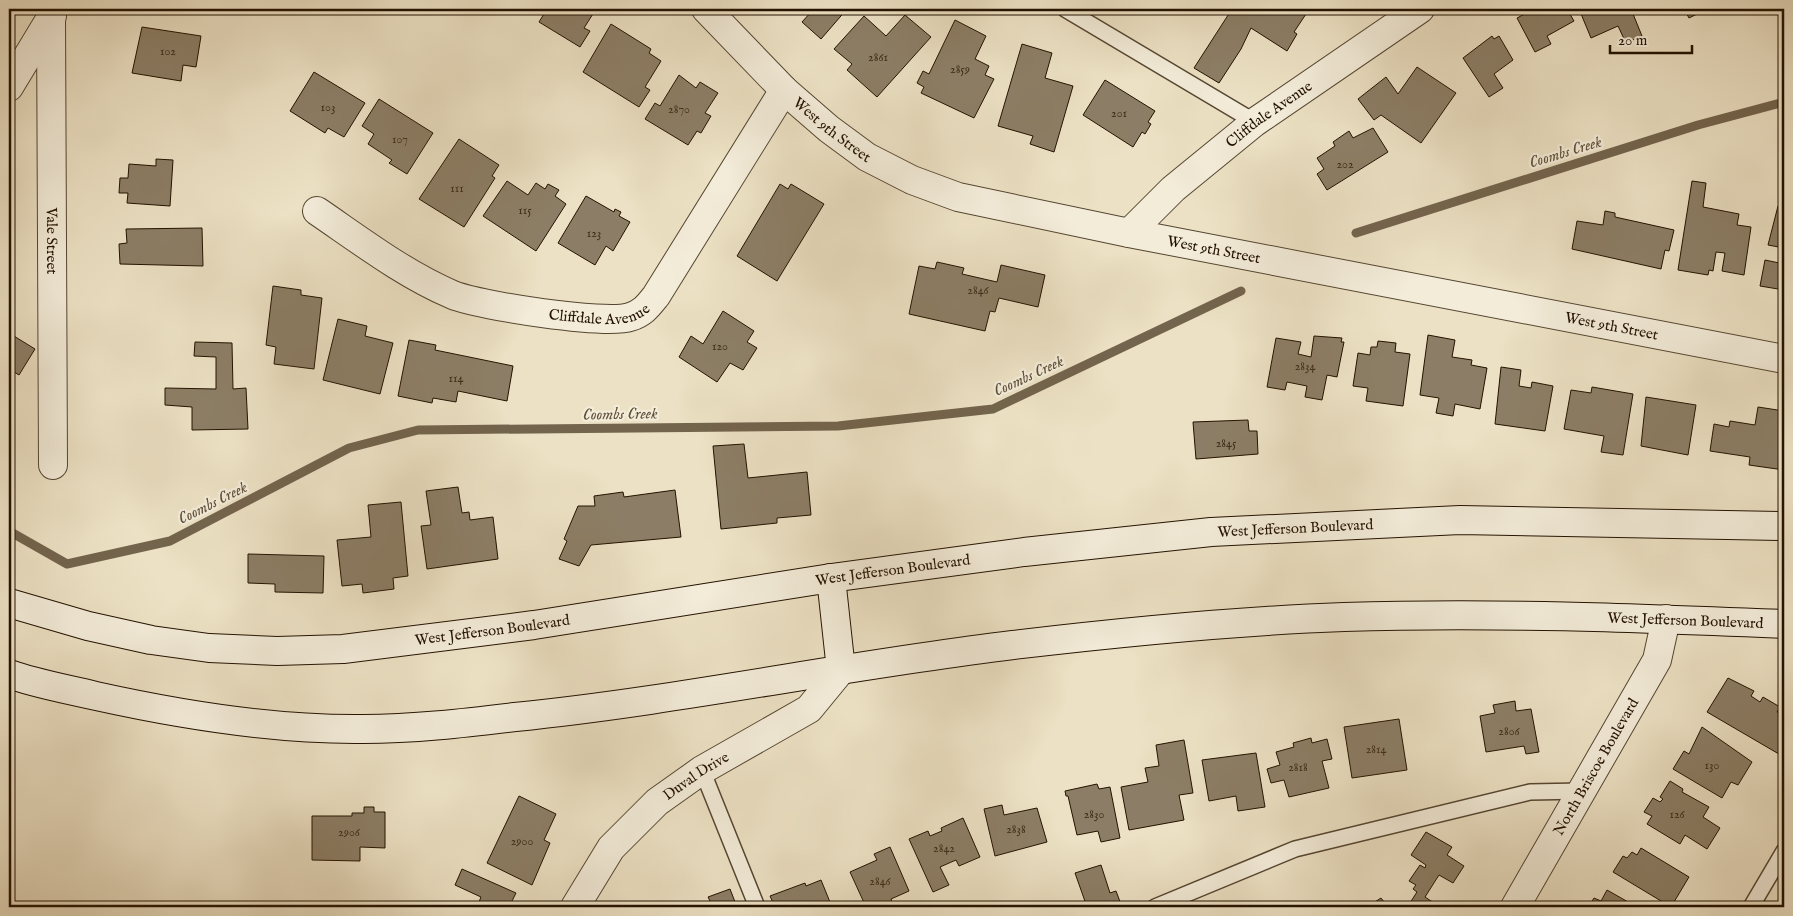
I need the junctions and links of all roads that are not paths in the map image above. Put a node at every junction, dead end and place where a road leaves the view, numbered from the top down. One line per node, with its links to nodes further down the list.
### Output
1 (706, 9): 6 (main road, West 9th Street)
2 (1065, 9): 7 (lane)
3 (1408, 11): 7 (main road, Cliffdale Avenue)
4 (54, 13): 5 (main road); 11 (main road, Vale Street)
5 (9, 87)
6 (784, 90): 8 (main road, Cliffdale Avenue); 9 (main road, West 9th Street)
7 (1255, 122): 9 (main road, Cliffdale Avenue)
8 (317, 211)
9 (1129, 233): 10 (main road, West 9th Street)
10 (1784, 359)
11 (54, 464)
12 (1784, 526): 13 (main road, West Jefferson Boulevard)
13 (831, 578): 14 (main road, West Jefferson Boulevard); 17 (main road)
14 (9, 603)
15 (1666, 619): 16 (main road, West Jefferson Boulevard); 17 (main road, West Jefferson Boulevard); 20 (main road, North Briscoe Boulevard)
16 (1784, 624)
17 (840, 670): 18 (main road, West Jefferson Boulevard); 19 (main road, Duval Drive)
18 (9, 674)
19 (702, 770): 22 (main road, Duval Drive); 23 (lane)
20 (1582, 791): 24 (lane); 25 (main road, North Briscoe Boulevard)
21 (1784, 851): 26 (lane)
22 (575, 907)
23 (757, 907)
24 (1155, 907)
25 (1515, 907)
26 (1751, 907)

